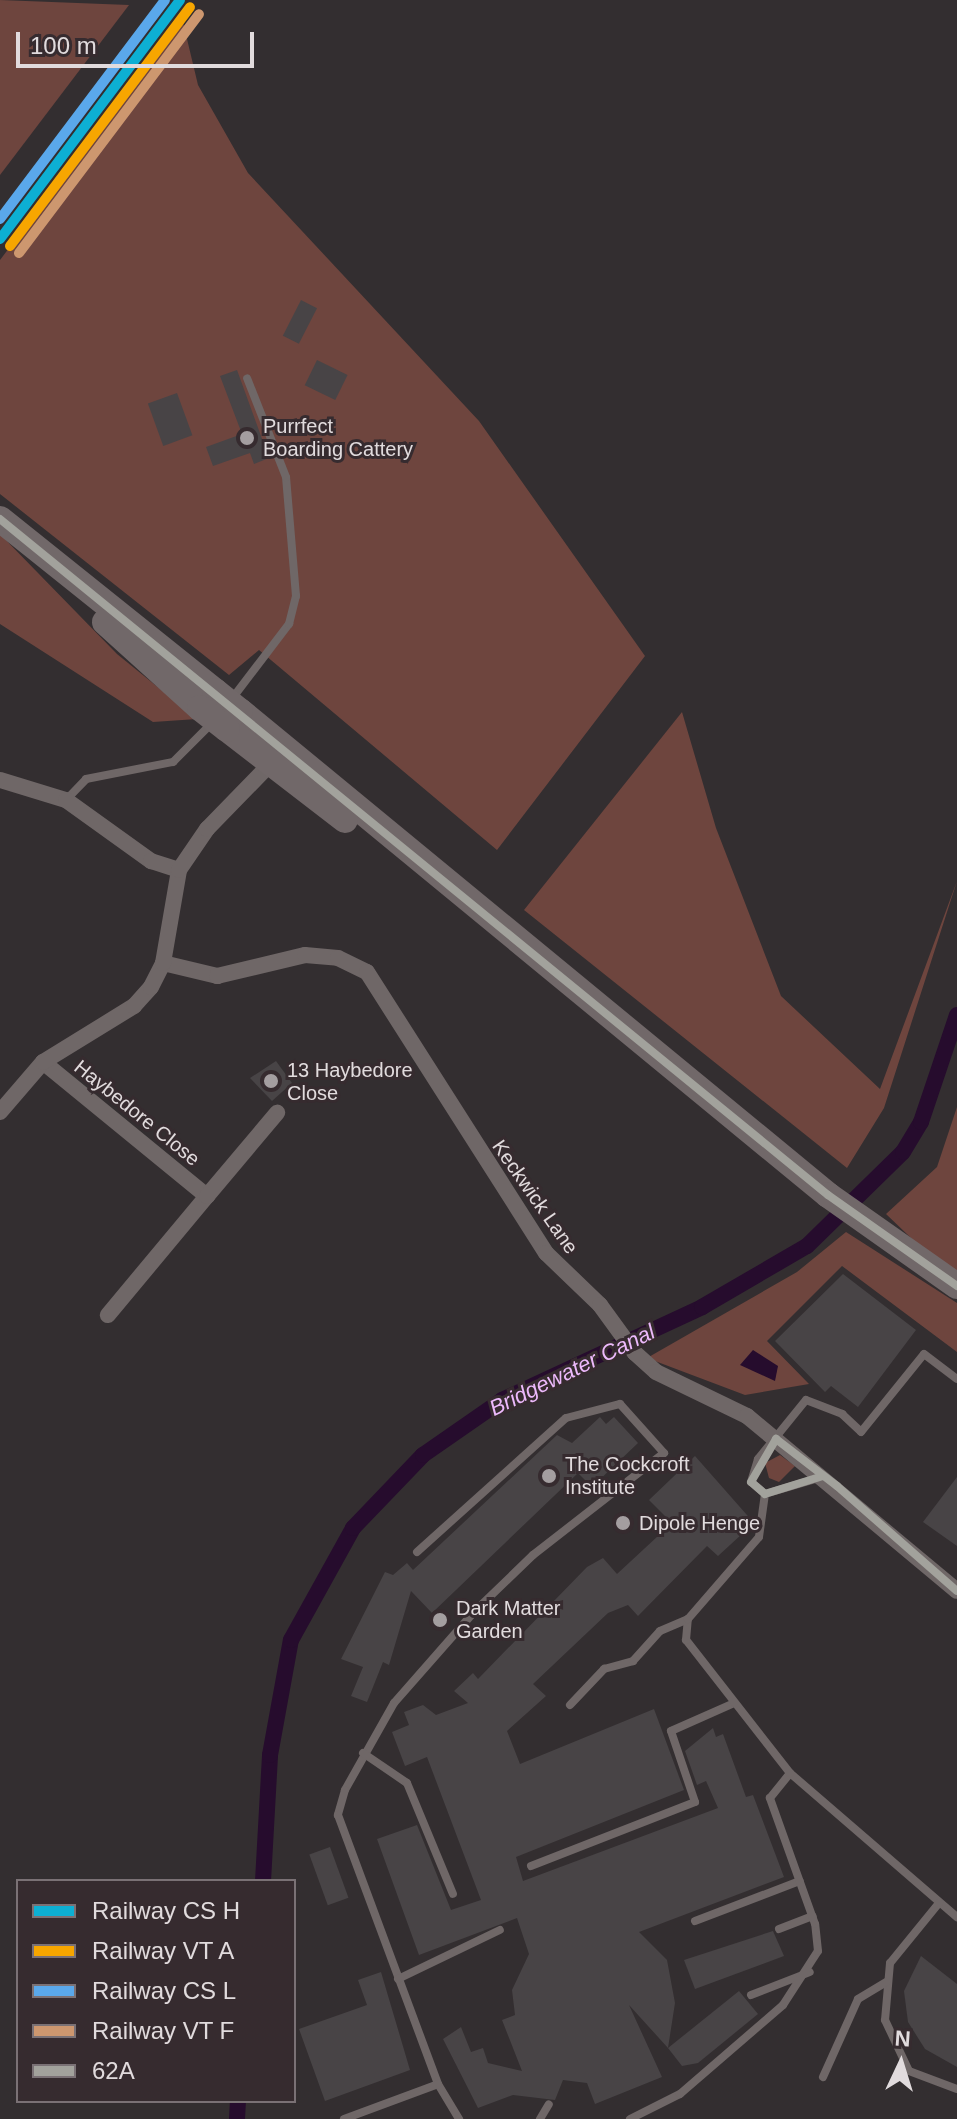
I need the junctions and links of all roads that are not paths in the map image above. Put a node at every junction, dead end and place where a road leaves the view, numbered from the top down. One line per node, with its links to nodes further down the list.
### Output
1 (247, 378): 5 (lane)
2 (0, 522): 3 (main road, bridge)
3 (277, 756): 6 (street); 12 (main road)
4 (0, 780): 5 (street)
5 (66, 800): 6 (street)
6 (179, 870): 7 (street)
7 (163, 963): 8 (street); 15 (street, Keckwick Lane)
8 (43, 1062): 9 (street); 11 (street, Haybedore Close)
9 (0, 1112)
10 (277, 1113): 11 (street, Haybedore Close)
11 (207, 1196): 13 (street, Haybedore Close)
12 (957, 1286)
13 (108, 1315)
14 (957, 1379): 15 (lane)
15 (776, 1439): 16 (street, Keckwick Lane); 17 (lane)
16 (823, 1476): 17 (lane); 19 (street, Keckwick Lane)
17 (765, 1494): 20 (lane)
18 (417, 1552): 23 (lane)
19 (957, 1591)
20 (688, 1619): 21 (lane); 22 (lane)
21 (732, 1704): 24 (lane); 25 (lane)
22 (570, 1705)
23 (363, 1753): 27 (lane); 35 (lane)
24 (790, 1773): 26 (lane); 28 (lane)
25 (531, 1866)
26 (800, 1881): 29 (lane); 31 (lane)
27 (453, 1894)
28 (939, 1903): 30 (lane); 36 (lane)
29 (813, 1916): 32 (lane); 34 (lane)
30 (957, 1917)
31 (695, 1921)
32 (779, 1929)
33 (500, 1930): 35 (lane)
34 (810, 1972): 37 (lane); 45 (lane)
35 (398, 1979): 39 (lane)
36 (886, 1982): 38 (lane); 40 (lane)
37 (751, 1995)
38 (823, 2077)
39 (438, 2084): 42 (lane); 43 (lane)
40 (957, 2089)
41 (549, 2104): 44 (lane)
42 (454, 2117)
43 (344, 2119)
44 (540, 2119)
45 (630, 2119)

